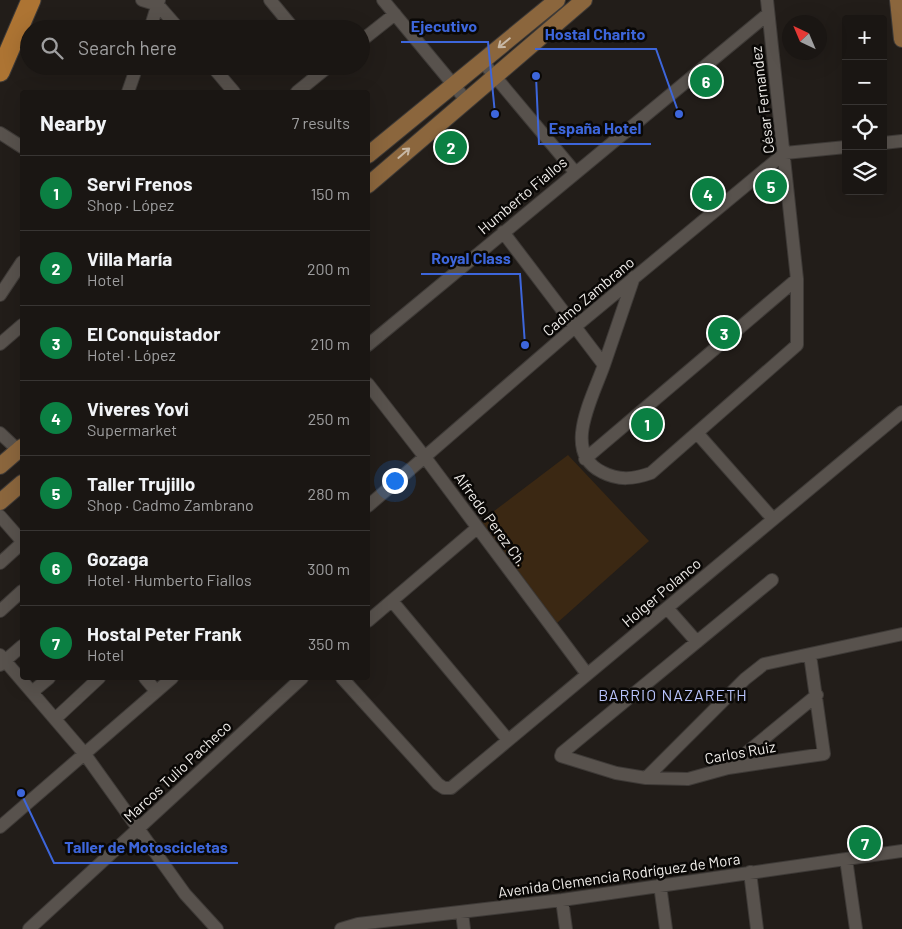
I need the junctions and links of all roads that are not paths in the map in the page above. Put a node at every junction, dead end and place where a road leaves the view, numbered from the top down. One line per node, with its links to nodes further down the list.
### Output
1 (31, 0): 12 (highway)
2 (142, 0): 9 (street)
3 (270, 0): 15 (street)
4 (383, 0): 10 (street)
5 (557, 0): 19 (main road, one-way to 19)
6 (584, 0): 24 (main road)
7 (767, 0): 11 (street, César Fernandez)
8 (898, 0): 18 (main road)
9 (159, 2): 13 (street); 14 (street)
10 (396, 14): 17 (street); 25 (street)
11 (768, 14): 35 (street, César Fernandez); 37 (street, Humberto Fiallos)
12 (22, 20)
13 (153, 20)
14 (172, 20)
15 (287, 20)
16 (20, 26): 20 (highway)
17 (370, 34)
18 (902, 39)
19 (482, 61): 24 (street); 25 (main road)
20 (0, 72)
21 (134, 75): 26 (street)
22 (220, 75): 27 (street)
23 (317, 75): 28 (street)
24 (494, 76): 29 (main road); 37 (street)
25 (453, 84): 29 (street); 36 (main road)
26 (129, 90)
27 (232, 90)
28 (299, 90)
29 (466, 100): 38 (main road, one-way to 29)
30 (0, 133): 33 (street)
31 (902, 141): 32 (street)
32 (887, 143)
33 (20, 146)
34 (842, 147): 35 (street)
35 (785, 153): 41 (street, Cadmo Zambrano); 42 (street, César Fernandez)
36 (370, 154)
37 (574, 172): 39 (street, Humberto Fiallos)
38 (370, 183)
39 (503, 232): 44 (street); 46 (street, Humberto Fiallos)
40 (20, 265): 43 (street)
41 (634, 277): 44 (street, Cadmo Zambrano); 48 (street)
42 (797, 278): 52 (street, César Fernandez); 55 (street)
43 (0, 295)
44 (576, 326): 48 (street); 54 (street, Cadmo Zambrano)
45 (20, 327): 47 (street)
46 (370, 343)
47 (0, 344)
48 (604, 365): 55 (street)
49 (370, 387): 54 (street, Alfredo Perez Ch.)
50 (902, 412): 61 (street, Holger Polanco)
51 (0, 433): 53 (street)
52 (696, 433): 55 (street); 61 (street)
53 (20, 449): 56 (main road)
54 (424, 456): 59 (street, Cadmo Zambrano); 62 (street, Alfredo Perez Ch.)
55 (585, 459)
56 (0, 466)
57 (20, 485): 58 (main road)
58 (0, 502)
59 (370, 504)
60 (0, 516): 63 (street)
61 (773, 520): 69 (street, Holger Polanco)
62 (477, 528): 68 (street); 77 (street, Alfredo Perez Ch.)
63 (20, 540)
64 (20, 544): 65 (street)
65 (0, 563)
66 (772, 580): 73 (street)
67 (20, 594): 70 (street)
68 (392, 601): 71 (street); 90 (street)
69 (668, 608): 73 (street); 77 (street, Holger Polanco)
70 (0, 611)
71 (370, 619)
72 (902, 634): 75 (street)
73 (697, 642): 93 (street, Carlos Ruiz)
74 (20, 647): 76 (street)
75 (810, 655): 88 (street, Carlos Ruiz); 93 (street)
76 (2, 660): 78 (street)
77 (587, 674): 90 (street, Holger Polanco)
78 (20, 679)
79 (21, 680): 87 (street)
80 (46, 680): 87 (street)
81 (97, 680): 89 (street)
82 (147, 680): 86 (street)
83 (170, 680): 86 (street)
84 (300, 680): 95 (street, Marcos Tulio Pacheco)
85 (344, 680): 90 (street, Holger Polanco)
86 (156, 691): 91 (street)
87 (32, 692): 89 (street)
88 (817, 695): 92 (street); 92 (street, Carlos Ruiz)
89 (55, 719): 91 (street)
90 (508, 740)
91 (84, 753): 94 (street); 95 (street)
92 (728, 768): 93 (street, Carlos Ruiz)
93 (646, 778)
94 (0, 826)
95 (138, 830): 103 (street, Marcos Tulio Pacheco); 104 (street)
96 (902, 852): 97 (street, Avenida Clemencia Rodríguez de Mora)
97 (846, 859): 98 (street, Avenida Clemencia Rodríguez de Mora); 110 (street)
98 (750, 872): 99 (street, Avenida Clemencia Rodríguez de Mora); 109 (street)
99 (660, 885): 100 (street, Avenida Clemencia Rodríguez de Mora); 108 (street)
100 (562, 900): 101 (street, Avenida Clemencia Rodríguez de Mora); 107 (street)
101 (462, 913): 102 (street, Avenida Clemencia Rodríguez de Mora); 106 (street)
102 (358, 926): 105 (street, Avenida Clemencia Rodríguez de Mora)
103 (29, 929)
104 (217, 929)
105 (341, 929)
106 (464, 929)
107 (566, 929)
108 (666, 929)
109 (758, 929)
110 (856, 929)

